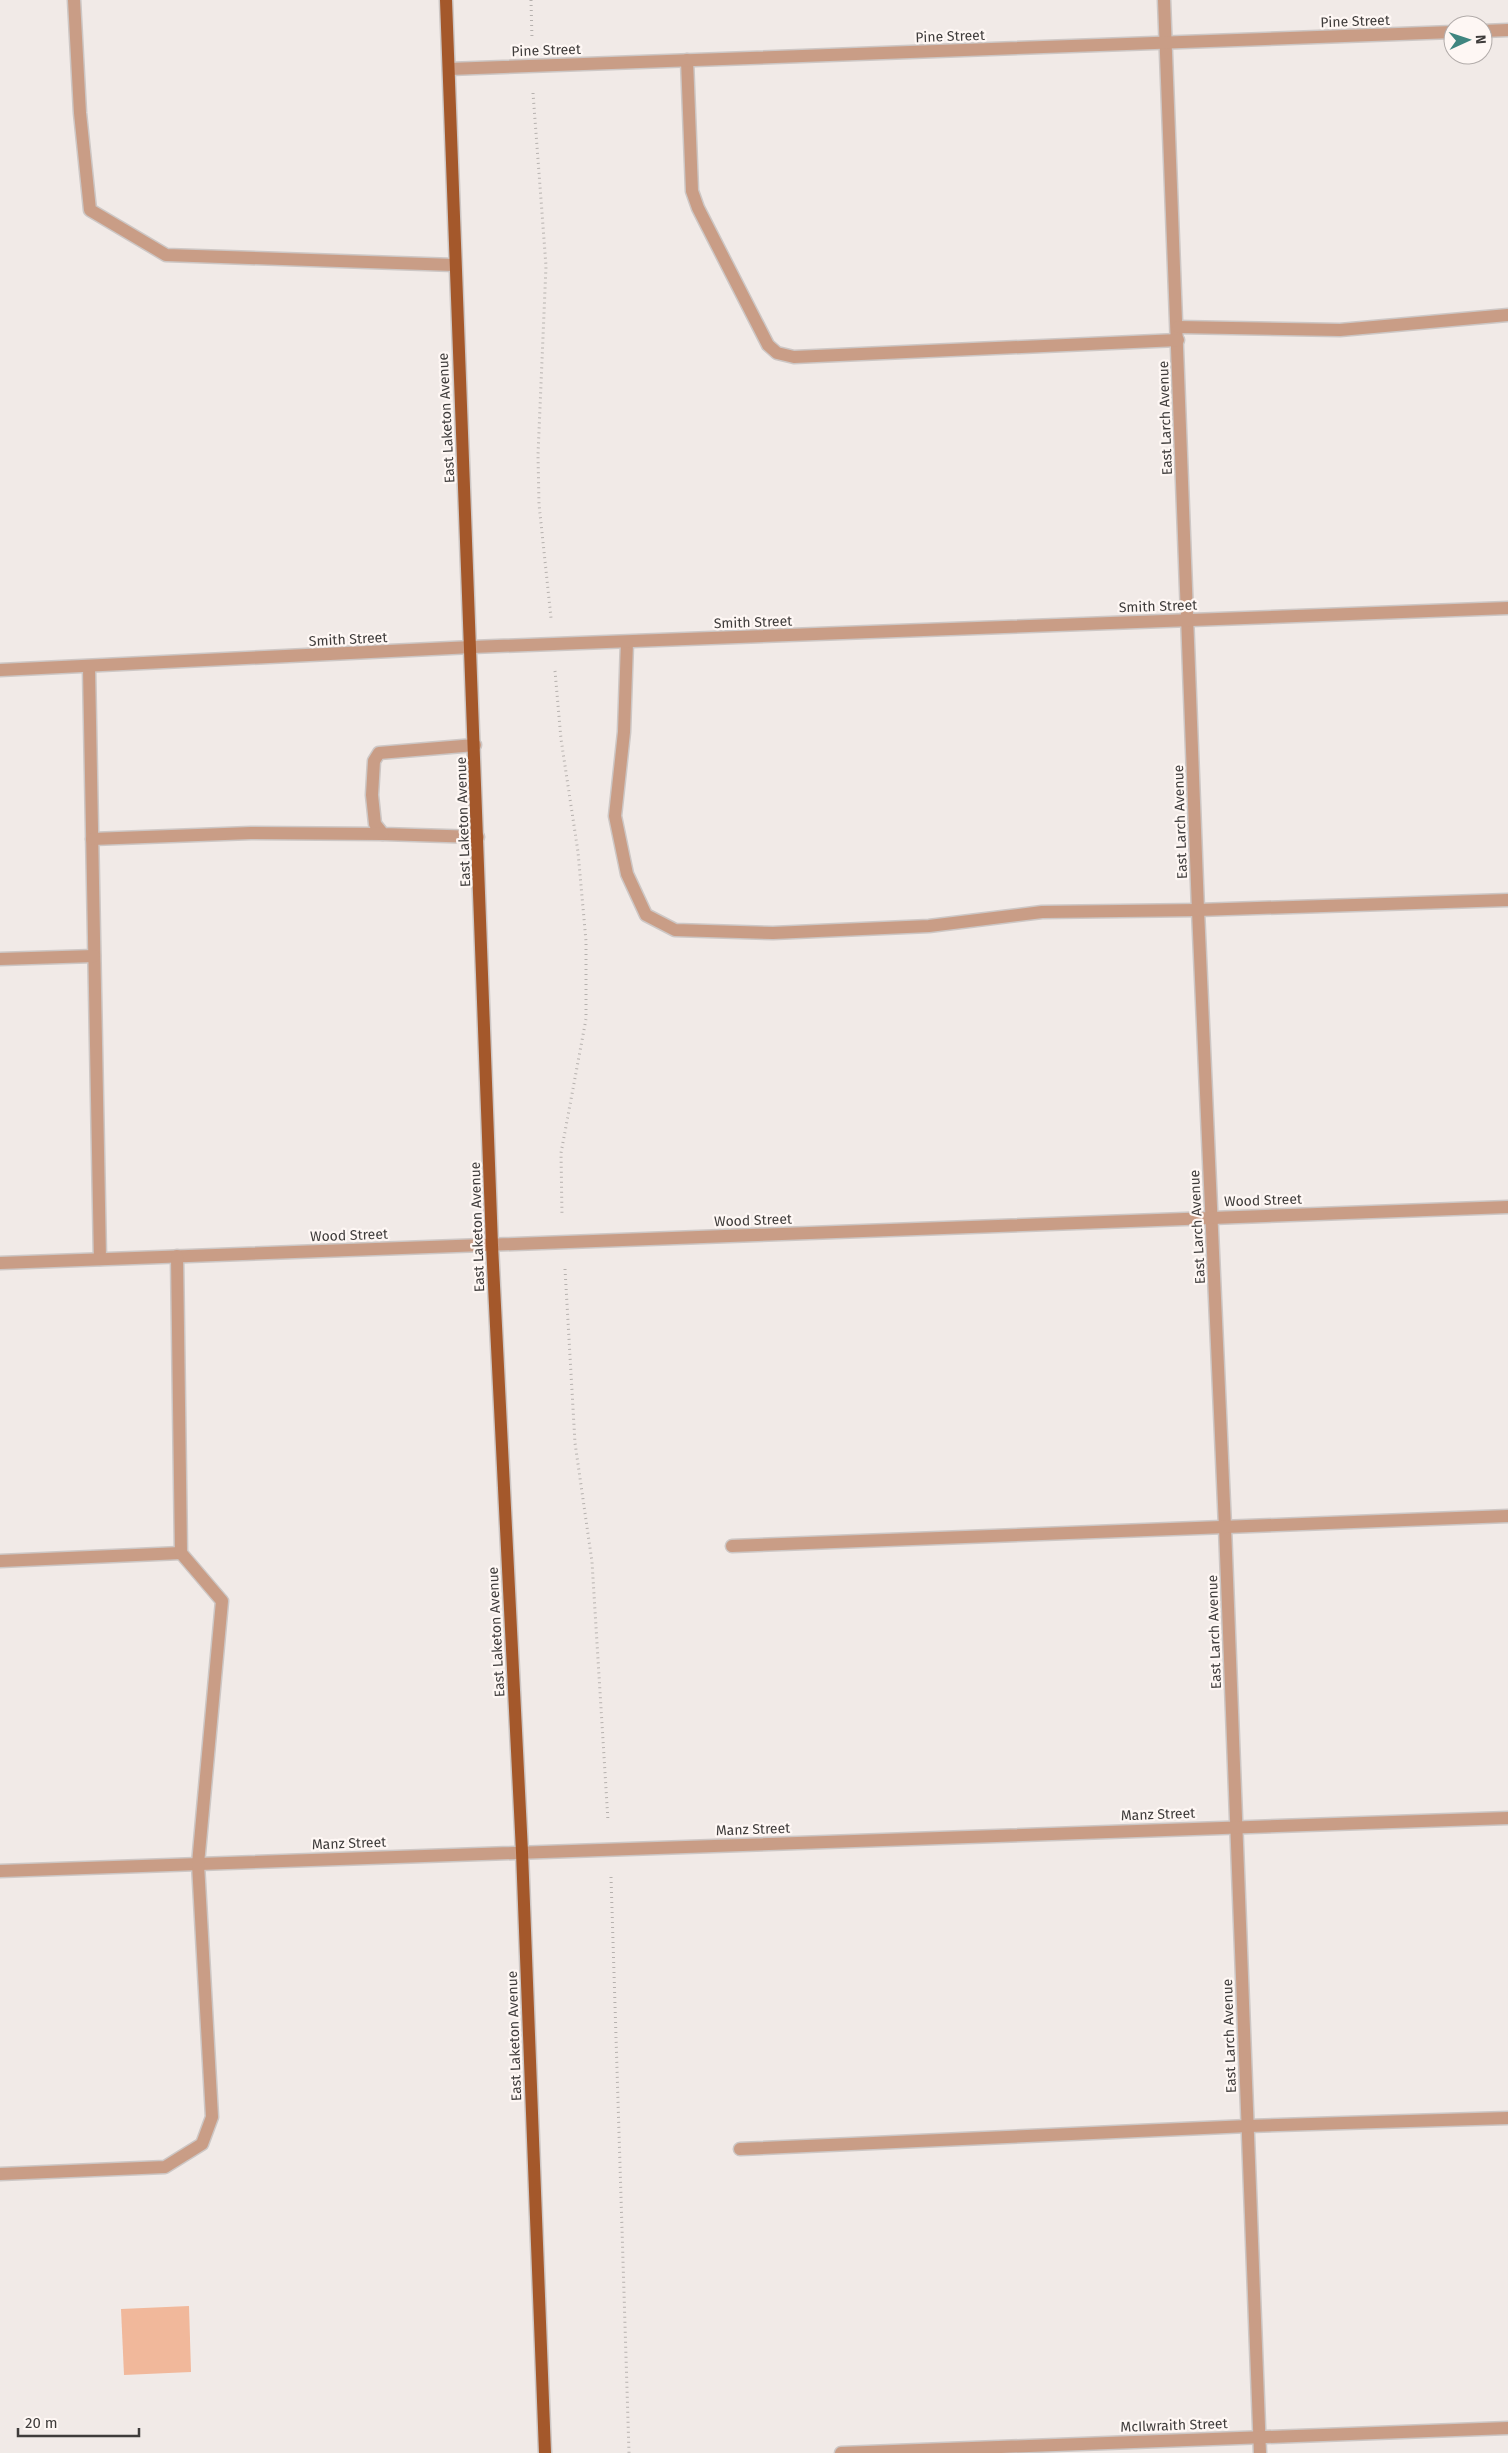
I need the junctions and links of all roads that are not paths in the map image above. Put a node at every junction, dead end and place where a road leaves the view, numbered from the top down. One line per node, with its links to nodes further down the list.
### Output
1 (74, 0): 10 (street)
2 (446, 0): 9 (main road, East Laketon Avenue)
3 (1164, 0): 7 (street, East Larch Avenue)
4 (1508, 30): 5 (street)
5 (1493, 31)
6 (1443, 32): 7 (street, Pine Street)
7 (1167, 43): 8 (street, Pine Street); 12 (street, East Larch Avenue)
8 (687, 60): 9 (street, Pine Street); 12 (street)
9 (449, 69): 10 (main road, East Laketon Avenue)
10 (454, 264): 16 (main road, East Laketon Avenue)
11 (1508, 315): 12 (street)
12 (1178, 333): 14 (street, East Larch Avenue)
13 (1508, 608): 14 (street, Smith Street)
14 (1188, 620): 15 (street, Smith Street); 24 (street, East Larch Avenue)
15 (626, 642): 16 (street, Smith Street); 24 (street)
16 (472, 647): 17 (street, Smith Street); 19 (main road, East Laketon Avenue)
17 (89, 668): 18 (street, Smith Street); 22 (street)
18 (0, 670)
19 (475, 745): 20 (street); 21 (main road, East Laketon Avenue)
20 (384, 834): 21 (street); 22 (street)
21 (478, 837): 29 (main road, East Laketon Avenue)
22 (92, 840): 25 (street)
23 (1508, 900): 24 (street)
24 (1198, 910): 28 (street, East Larch Avenue)
25 (94, 956): 26 (street); 31 (street)
26 (0, 959)
27 (1508, 1207): 28 (street, Wood Street)
28 (1212, 1217): 29 (street, Wood Street); 34 (street, East Larch Avenue)
29 (492, 1245): 30 (street, Wood Street); 40 (main road, East Laketon Avenue)
30 (177, 1256): 31 (street, Wood Street); 36 (street)
31 (100, 1259): 32 (street, Wood Street)
32 (0, 1262)
33 (1508, 1516): 34 (street)
34 (1225, 1527): 35 (street); 39 (street, East Larch Avenue)
35 (732, 1546)
36 (181, 1553): 37 (street); 41 (street)
37 (0, 1561)
38 (1508, 1818): 39 (street, Manz Street)
39 (1237, 1827): 40 (street, Manz Street); 44 (street, East Larch Avenue)
40 (522, 1852): 41 (street, Manz Street); 49 (main road, East Laketon Avenue)
41 (198, 1864): 42 (street, Manz Street); 46 (street)
42 (0, 1871)
43 (1508, 2118): 44 (street)
44 (1248, 2126): 45 (street); 48 (street, East Larch Avenue)
45 (740, 2149)
46 (0, 2174)
47 (1508, 2428): 48 (street, McIlwraith Street)
48 (1259, 2437): 50 (street, McIlwraith Street); 51 (street, East Larch Avenue)
49 (545, 2453)
50 (841, 2453)
51 (1260, 2453)

